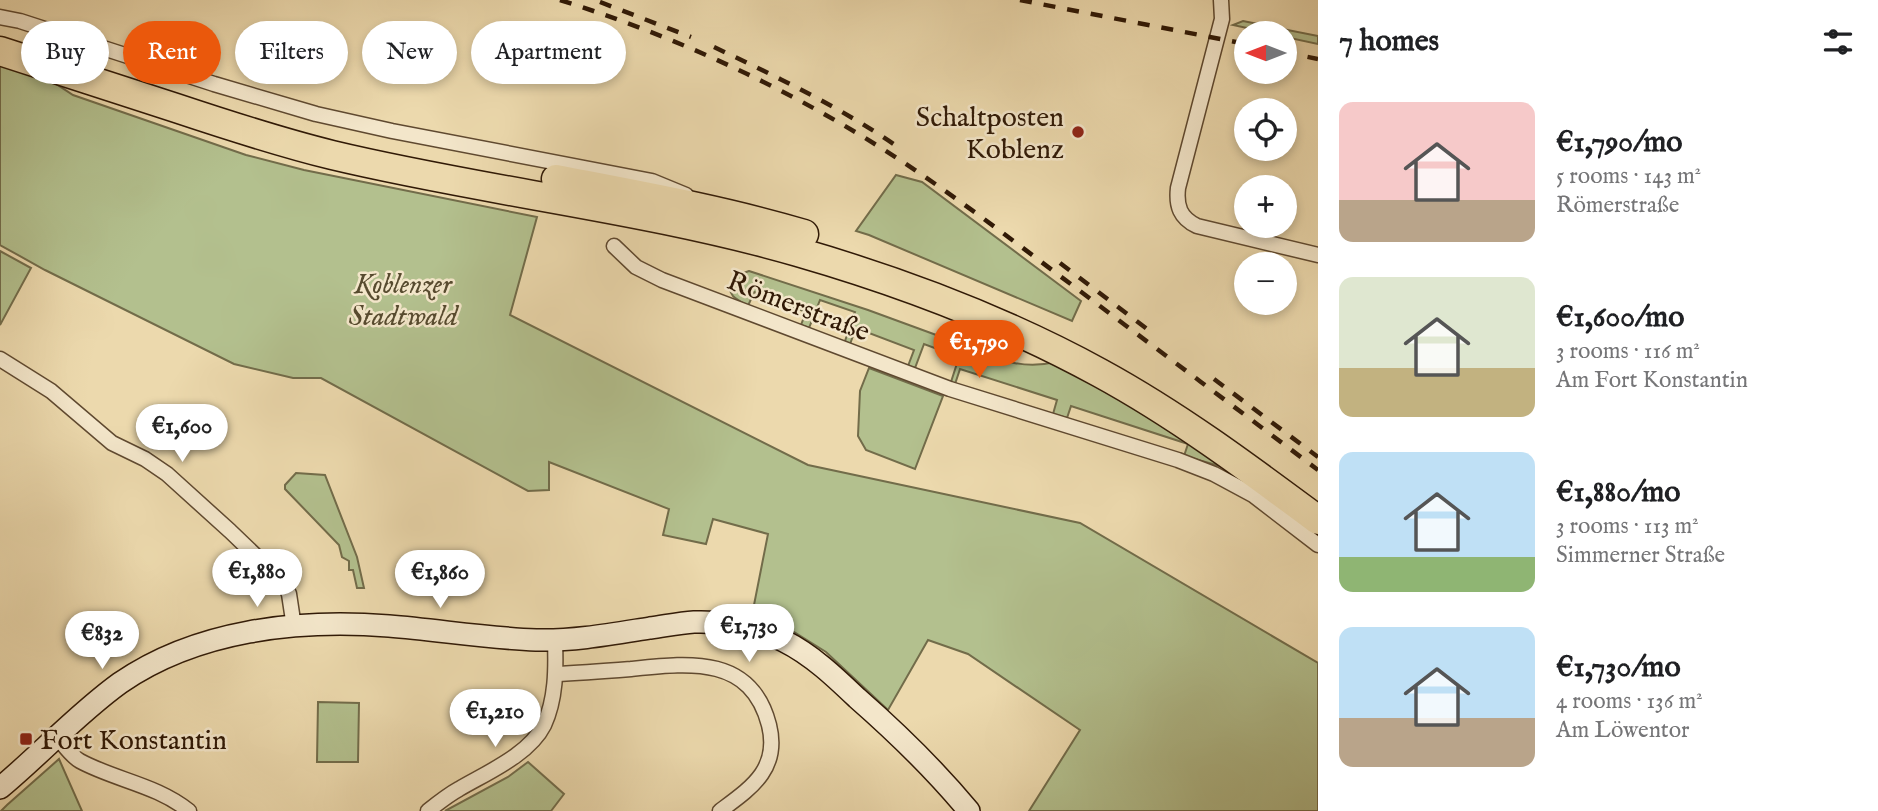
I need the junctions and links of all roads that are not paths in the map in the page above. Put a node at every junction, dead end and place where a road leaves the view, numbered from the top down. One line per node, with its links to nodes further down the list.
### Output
1 (1221, 0): 8 (street)
2 (0, 17): 6 (street)
3 (0, 31): 5 (highway)
4 (0, 51): 5 (highway)
5 (253, 124): 6 (highway); 9 (highway)
6 (711, 210): 9 (highway)
7 (614, 246): 14 (street, Römerstraße)
8 (1318, 255)
9 (1044, 334): 11 (highway)
10 (0, 359): 15 (street)
11 (1105, 365): 12 (highway); 13 (highway)
12 (1318, 497)
13 (1318, 520)
14 (1318, 545)
15 (294, 627): 16 (street); 18 (street)
16 (555, 641): 17 (street); 23 (street)
17 (556, 674): 21 (street); 22 (street)
18 (57, 737): 19 (street); 20 (street)
19 (0, 788)
20 (189, 811)
21 (428, 811)
22 (720, 811)
23 (969, 811)

